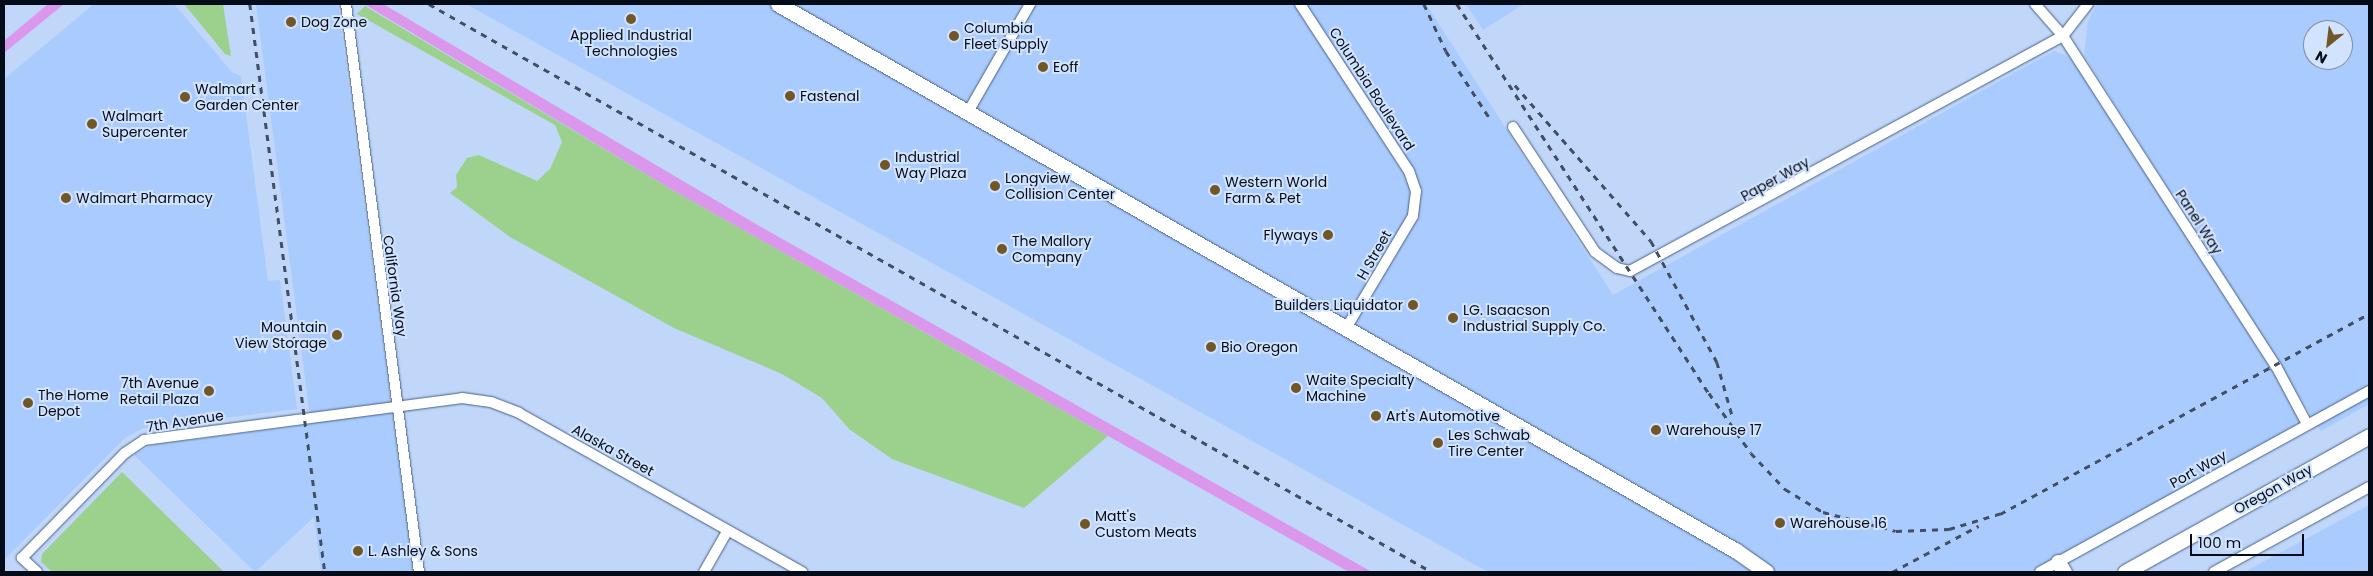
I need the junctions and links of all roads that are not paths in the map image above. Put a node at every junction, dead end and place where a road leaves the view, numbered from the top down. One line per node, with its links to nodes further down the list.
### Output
1 (346, 4): 13 (street, California Way)
2 (780, 4): 8 (highway)
3 (1030, 4): 8 (street)
4 (1300, 4): 10 (street, Columbia Boulevard)
5 (2035, 4): 7 (street, Panel Way)
6 (2088, 4): 7 (street, Paper Way)
7 (2063, 36): 9 (street, Paper Way); 14 (street, Panel Way)
8 (968, 112): 11 (highway)
9 (1513, 127)
10 (1416, 191): 11 (street, H Street)
11 (1346, 330): 23 (highway)
12 (2369, 391): 14 (street, Port Way)
13 (398, 404): 17 (street, Alaska Street); 19 (street, 7th Avenue); 20 (street, California Way)
14 (2307, 424): 18 (street, Port Way)
15 (2369, 436): 25 (highway, Oregon Way)
16 (2369, 488): 26 (street)
17 (728, 530): 21 (street); 22 (street, Alaska Street)
18 (2061, 567): 24 (street, Port Way)
19 (37, 572)
20 (419, 572)
21 (704, 572)
22 (802, 572)
23 (1766, 572)
24 (2040, 572)
25 (2124, 572)
26 (2214, 572)

